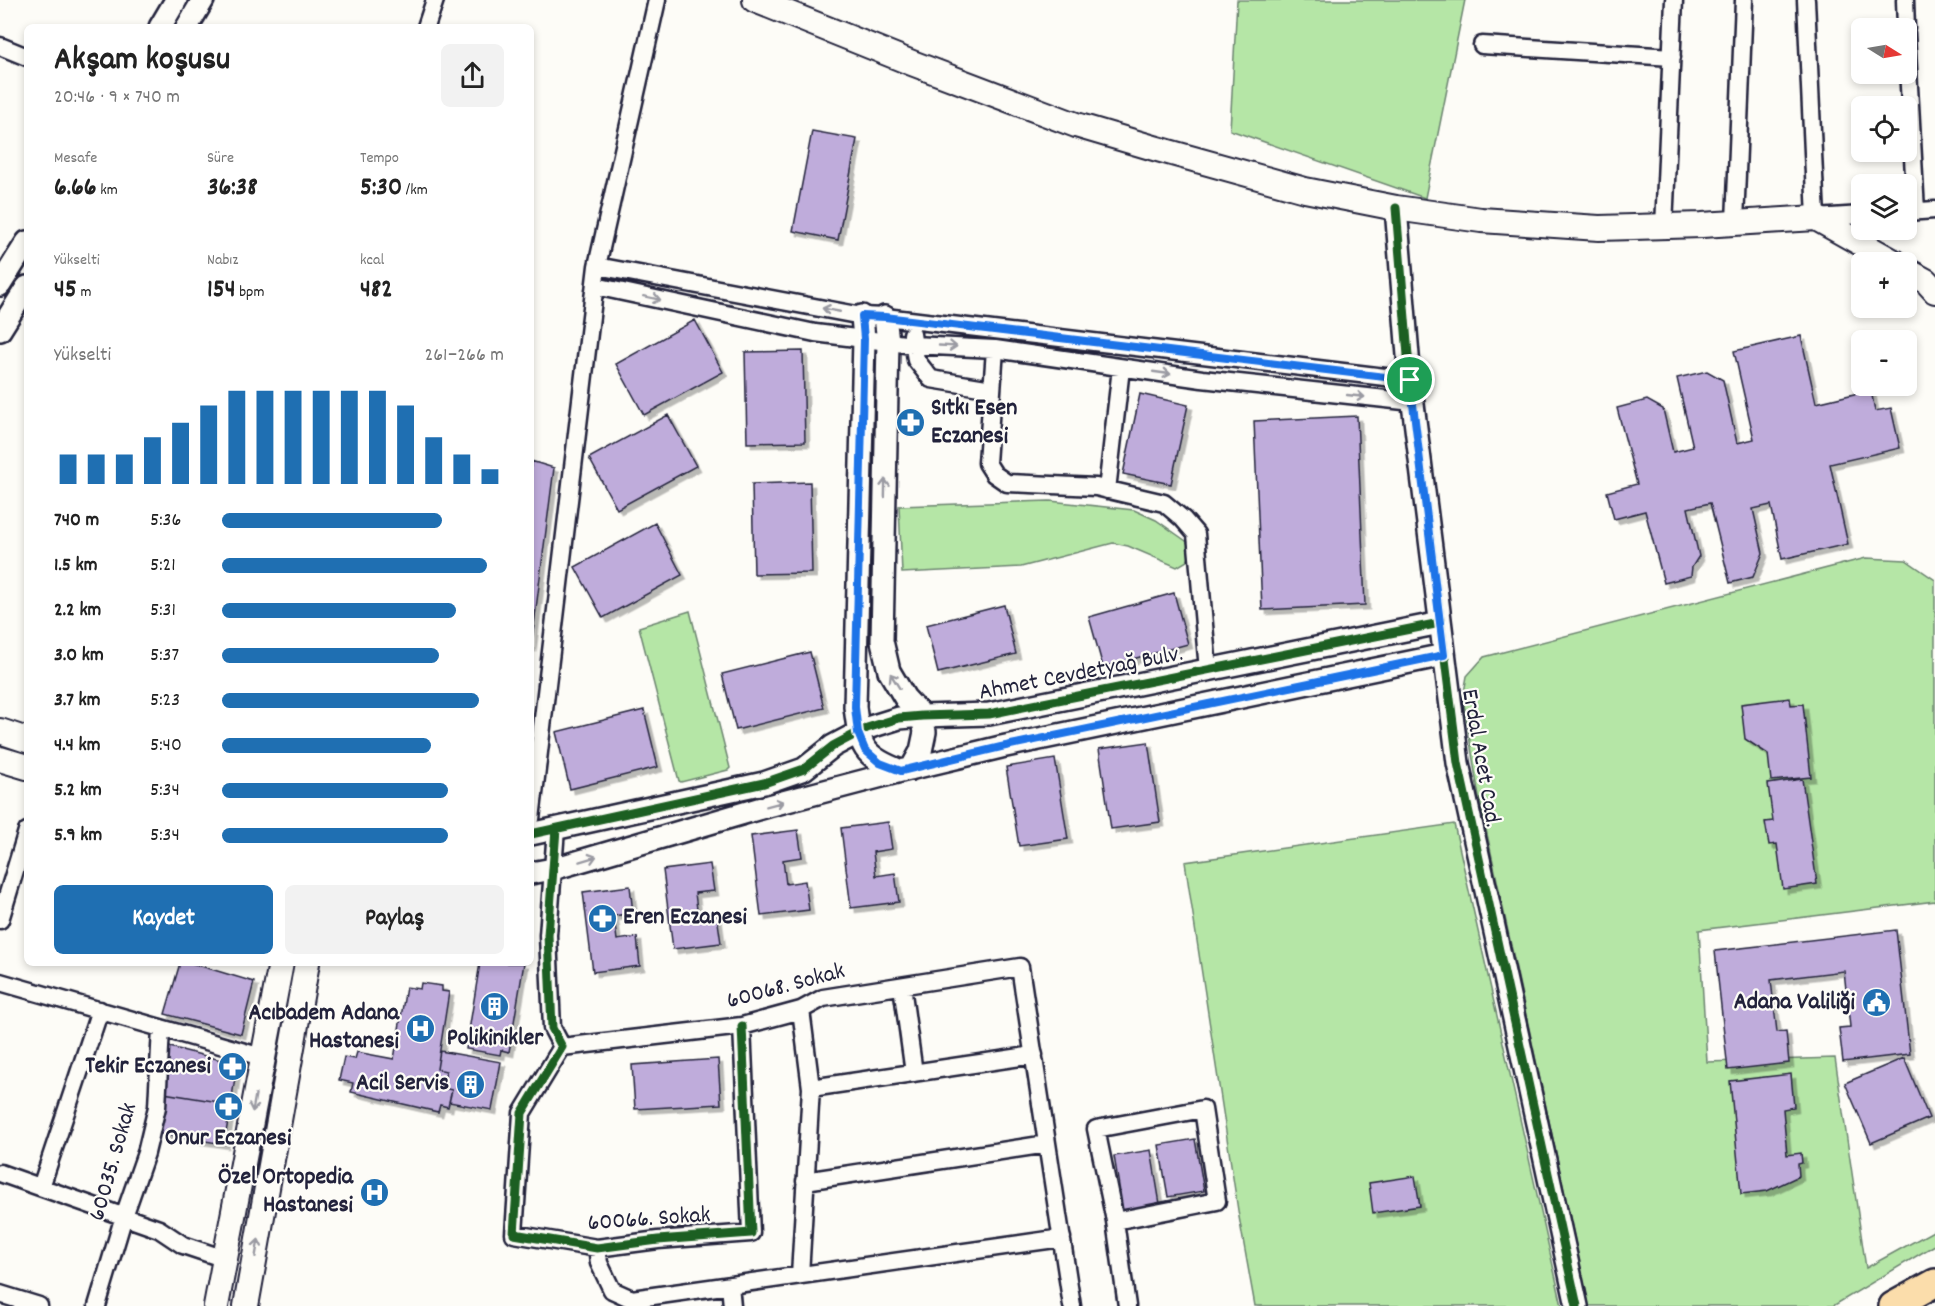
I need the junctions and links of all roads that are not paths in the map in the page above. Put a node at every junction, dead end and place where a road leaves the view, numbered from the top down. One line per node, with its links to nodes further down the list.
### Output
1 (176, 0): 11 (street)
2 (203, 0): 12 (street)
3 (435, 0): 13 (street)
4 (657, 0): 29 (street)
5 (755, 0): 20 (main road)
6 (1674, 0): 17 (street)
7 (1744, 0): 25 (street)
8 (1806, 0): 24 (street)
9 (1905, 0): 10 (street)
10 (1906, 18)
11 (162, 24)
12 (189, 24)
13 (427, 24)
14 (1482, 45): 17 (street)
15 (0, 46): 16 (street)
16 (24, 56)
17 (1672, 57): 26 (street)
18 (1907, 84): 19 (street)
19 (1910, 174)
20 (1396, 208): 26 (main road); 44 (street, Erdal Acet Cad.)
21 (1935, 210): 22 (street)
22 (1917, 211)
23 (1851, 216): 24 (street)
24 (1816, 218): 25 (main road); 28 (main road)
25 (1735, 222): 26 (main road)
26 (1664, 227)
27 (24, 247): 31 (street)
28 (1876, 252)
29 (597, 266): 32 (street); 35 (street, one-way to 29)
30 (1917, 276): 34 (main road)
31 (0, 285)
32 (595, 286): 39 (street, one-way to 39); 58 (street)
33 (24, 291): 38 (street)
34 (1935, 291)
35 (862, 316): 36 (street); 39 (street)
36 (885, 317): 37 (street); 40 (street)
37 (911, 321): 41 (street); 44 (street)
38 (0, 330)
39 (864, 339): 40 (street); 53 (street)
40 (888, 341): 41 (street); 51 (street, one-way to 40)
41 (914, 345): 42 (street, one-way to 42); 45 (street)
42 (995, 349): 43 (street); 45 (street)
43 (1121, 368): 46 (street, one-way to 46); 47 (street)
44 (1410, 380): 46 (street, Erdal Acet Cad.)
45 (992, 389): 47 (street)
46 (1413, 402): 48 (street, Erdal Acet Cad.)
47 (1107, 490): 50 (street)
48 (1440, 623): 49 (street, Erdal Acet Cad.); 50 (street, Ahmet Cevdetyağ Bulv.)
49 (1444, 655): 57 (street); 99 (street, Erdal Acet Cad.)
50 (1208, 670): 51 (street, Ahmet Cevdetyağ Bulv.)
51 (922, 716): 53 (street, Ahmet Cevdetyağ Bulv.); 57 (street)
52 (0, 731): 54 (main road)
53 (858, 733): 57 (street); 59 (street, Ahmet Cevdetyağ Bulv.)
54 (24, 739)
55 (0, 759): 56 (main road)
56 (24, 765)
57 (906, 770): 62 (street, one-way to 57)
58 (534, 794)
59 (556, 829): 60 (street, Ahmet Cevdetyağ Bulv.); 62 (street)
60 (534, 833)
61 (22, 866): 64 (street)
62 (553, 869): 63 (street); 73 (street)
63 (534, 872)
64 (0, 920)
65 (280, 966): 75 (main road)
66 (306, 966): 95 (main road, one-way to 66)
67 (0, 982): 69 (street)
68 (902, 986): 70 (street, 60068. Sokak); 74 (street, 60068. Sokak); 76 (street)
69 (100, 1010): 72 (street); 81 (street)
70 (801, 1011): 71 (street, 60068. Sokak); 77 (street)
71 (742, 1026): 73 (street, 60068. Sokak); 85 (street, 60066. Sokak)
72 (161, 1028): 75 (street); 82 (street, 60035. Sokak)
73 (562, 1047): 85 (street, 60066. Sokak)
74 (1034, 1055): 76 (street); 78 (street)
75 (262, 1057): 86 (main road, one-way to 86)
76 (914, 1073): 77 (street)
77 (811, 1088): 80 (street)
78 (1047, 1144): 80 (street); 84 (street)
79 (2, 1179): 81 (street)
80 (805, 1181): 87 (street)
81 (41, 1187): 82 (street)
82 (124, 1216): 86 (street); 93 (street, 60035. Sokak)
83 (1115, 1221): 83 (street); 98 (street)
84 (1062, 1238): 87 (street); 97 (street)
85 (597, 1248): 91 (street)
86 (225, 1259): 94 (main road)
87 (800, 1275): 89 (street)
88 (1935, 1283): 100 (main road)
89 (729, 1285): 91 (street); 96 (street)
90 (0, 1293): 92 (street)
91 (632, 1303)
92 (39, 1306)
93 (98, 1306)
94 (216, 1306)
95 (246, 1306)
96 (732, 1306)
97 (1072, 1306)
98 (1127, 1306)
99 (1577, 1306)
100 (1893, 1306)

